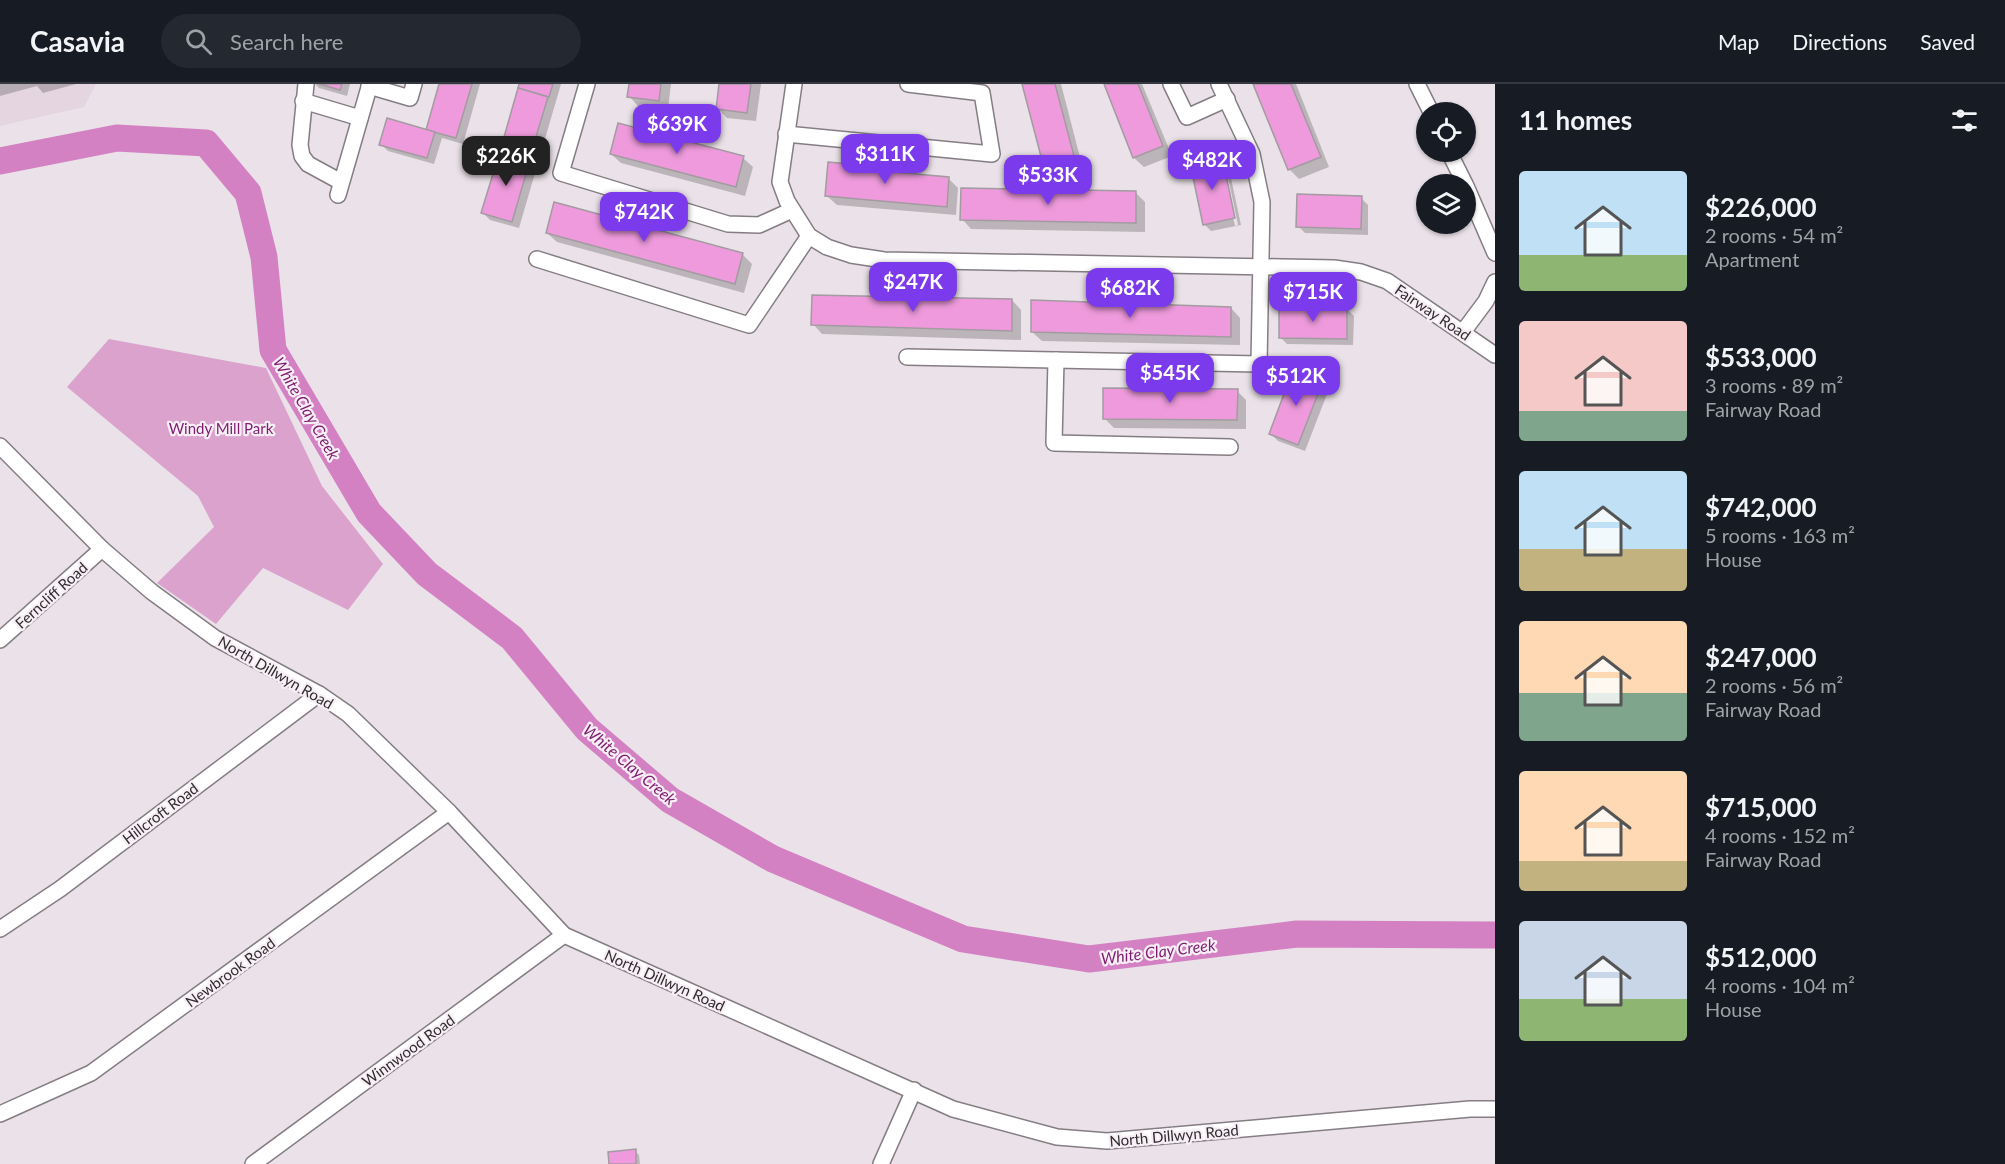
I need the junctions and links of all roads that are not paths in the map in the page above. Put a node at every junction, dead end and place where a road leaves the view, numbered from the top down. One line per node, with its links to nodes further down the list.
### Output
1 (306, 84): 11 (street)
2 (414, 84): 9 (street)
3 (586, 84): 15 (street)
4 (794, 84): 14 (street, Fairway Road)
5 (909, 84): 14 (street)
6 (1171, 84): 10 (street)
7 (1219, 84): 10 (street)
8 (1417, 84): 12 (street)
9 (369, 85): 13 (street)
10 (1227, 99): 20 (street)
11 (303, 101): 13 (street); 13 (street)
12 (1426, 102)
13 (360, 118)
14 (786, 134): 15 (street, Fairway Road)
15 (792, 210): 17 (street, Fairway Road)
16 (1476, 210): 18 (street)
17 (809, 236): 19 (street); 20 (street, Fairway Road)
18 (1495, 253)
19 (537, 259)
20 (1261, 266): 22 (street, Fairway Road); 25 (street)
21 (1495, 282): 22 (street)
22 (1463, 332): 23 (street, Fairway Road)
23 (1495, 355)
24 (907, 357): 25 (street)
25 (1056, 360): 27 (street)
26 (0, 446): 28 (street, North Dillwyn Road)
27 (1230, 447)
28 (102, 549): 29 (street, Ferncliff Road); 30 (street, North Dillwyn Road)
29 (0, 640)
30 (318, 694): 31 (street, North Dillwyn Road); 32 (street, Hillcroft Road)
31 (449, 812): 33 (street, North Dillwyn Road); 36 (street, Newbrook Road)
32 (0, 929)
33 (564, 935): 34 (street, North Dillwyn Road); 37 (street, Winnwood Road)
34 (914, 1090): 35 (street, North Dillwyn Road); 38 (street)
35 (1495, 1109)
36 (0, 1114)
37 (262, 1161)
38 (882, 1164)

